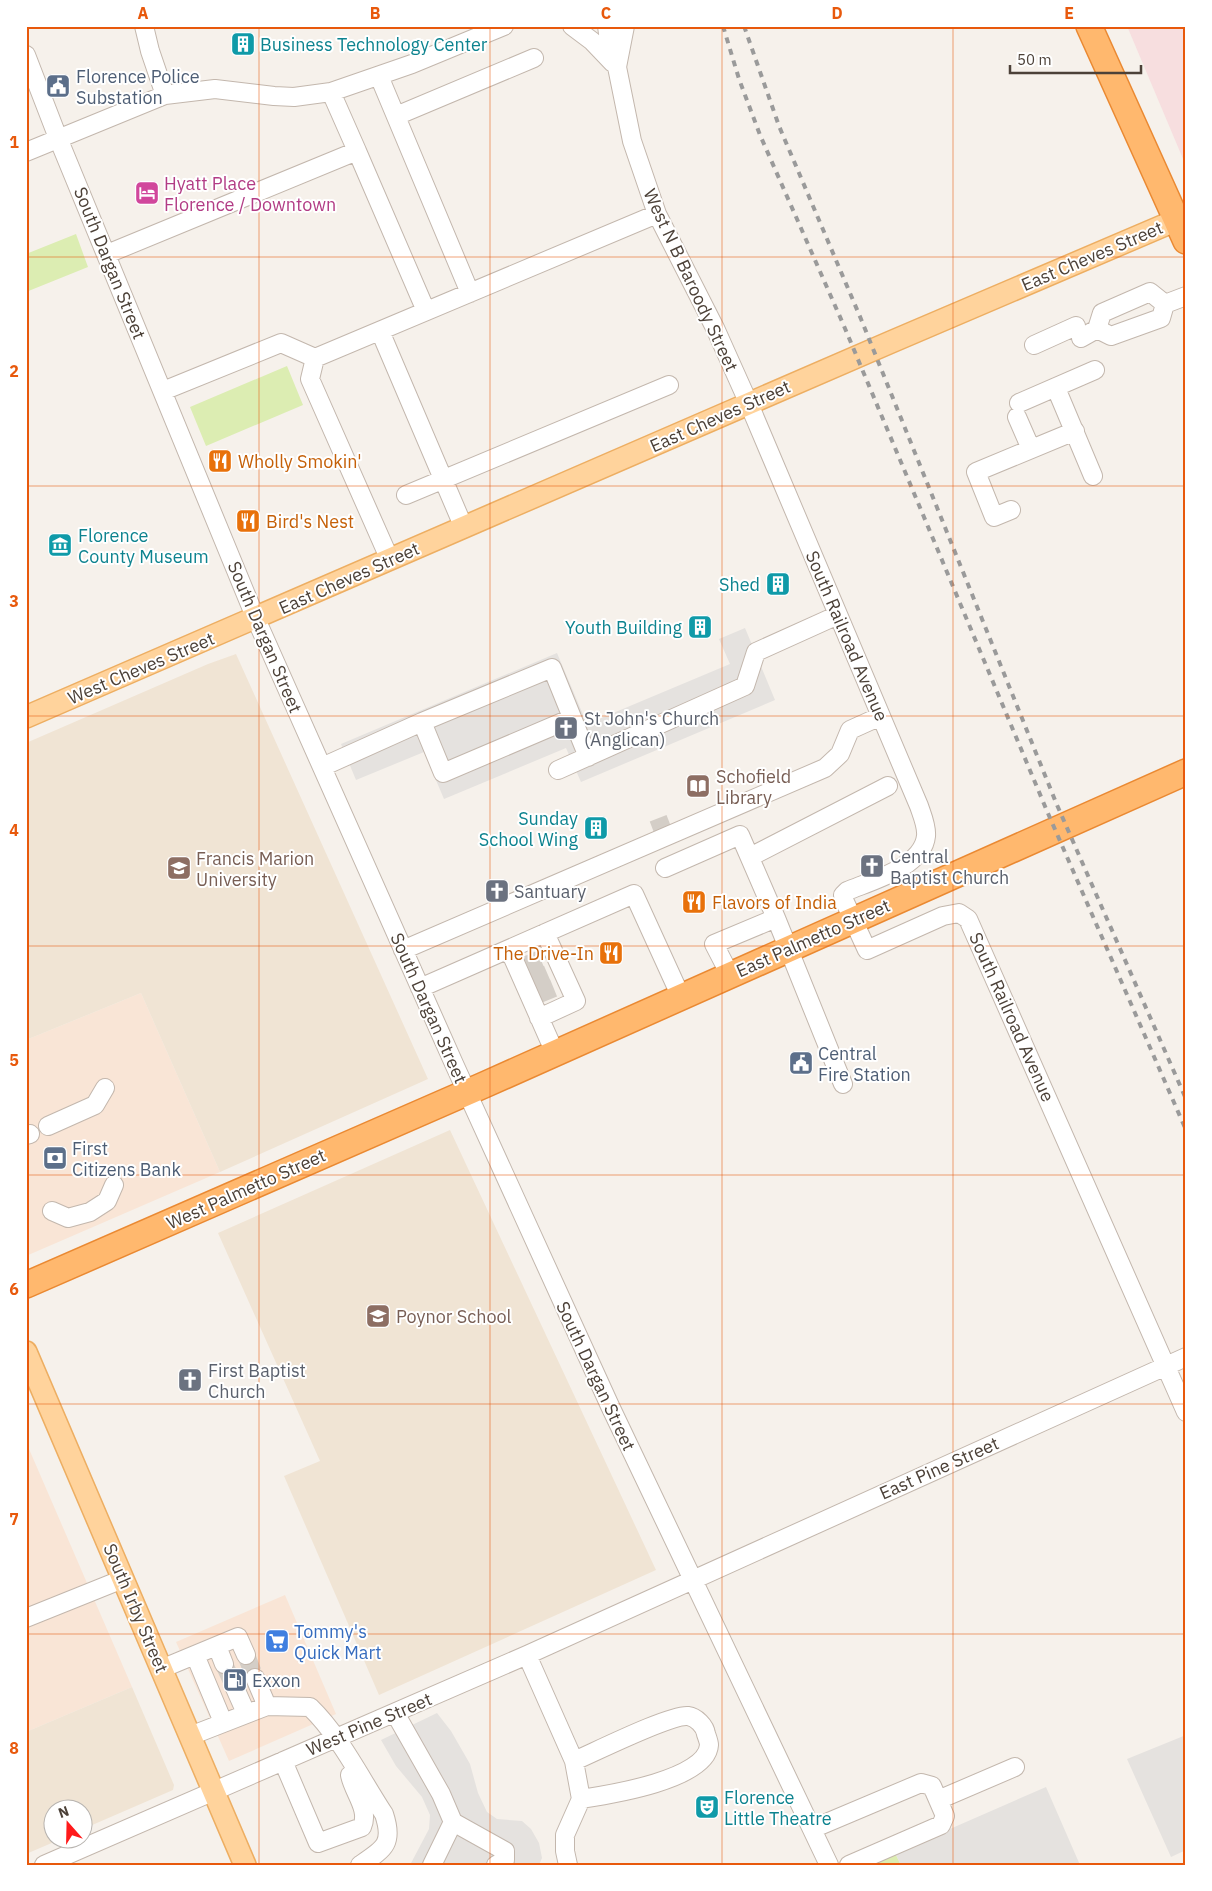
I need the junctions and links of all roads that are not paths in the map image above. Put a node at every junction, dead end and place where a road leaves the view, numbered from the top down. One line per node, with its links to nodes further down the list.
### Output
1 (144, 26): 12 (street)
2 (504, 26): 10 (street)
3 (572, 26): 9 (street)
4 (607, 26): 9 (street, West N B Baroody Street)
5 (625, 26): 9 (street, West N B Baroody Street)
6 (1089, 26): 18 (highway)
7 (26, 54): 14 (street, South Dargan Street)
8 (534, 58): 13 (street)
9 (617, 67): 17 (street, West N B Baroody Street)
10 (379, 76): 11 (street); 13 (street)
11 (331, 92): 12 (street); 15 (street)
12 (165, 95): 14 (street)
13 (396, 116): 20 (street)
14 (58, 138): 16 (street); 19 (street, South Dargan Street)
15 (357, 151): 19 (street); 23 (street)
16 (26, 152)
17 (657, 214): 20 (street); 32 (street, West N B Baroody Street)
18 (1182, 226): 32 (main road, East Cheves Street)
19 (107, 254): 31 (street, South Dargan Street)
20 (470, 293): 23 (street)
21 (1186, 296): 22 (street)
22 (1165, 304): 24 (street); 24 (street)
23 (426, 311): 25 (street)
24 (1097, 329): 26 (street)
25 (380, 331): 27 (street); 36 (street)
26 (1034, 345)
27 (315, 358): 31 (street); 40 (street)
28 (1095, 370): 30 (street)
29 (669, 384): 36 (street)
30 (1056, 388): 33 (street); 34 (street)
31 (163, 391): 42 (street, South Dargan Street)
32 (749, 404): 39 (main road, East Cheves Street); 41 (street, South Railroad Avenue)
33 (1075, 431): 34 (street); 35 (street)
34 (1030, 449): 38 (street)
35 (1093, 476)
36 (444, 479): 37 (street); 39 (street)
37 (406, 495)
38 (1011, 510)
39 (464, 528): 40 (main road, East Cheves Street)
40 (390, 560): 42 (main road, East Cheves Street)
41 (838, 615): 43 (street, South Railroad Avenue); 47 (street)
42 (256, 618): 44 (main road, West Cheves Street); 48 (street, South Dargan Street)
43 (881, 716): 53 (street); 57 (street, South Railroad Avenue)
44 (26, 717)
45 (572, 718): 46 (street); 46 (street); 47 (street)
46 (422, 722): 48 (street)
47 (588, 757): 49 (street)
48 (322, 767): 61 (street, South Dargan Street)
49 (558, 770)
50 (1186, 772): 57 (highway, East Palmetto Street)
51 (888, 786): 54 (street)
52 (653, 830): 53 (street)
53 (639, 848): 61 (street)
54 (750, 857): 55 (street); 56 (street)
55 (665, 868)
56 (776, 918): 60 (street); 62 (street)
57 (853, 920): 60 (highway, East Palmetto Street); 76 (street, South Railroad Avenue)
58 (545, 932): 59 (street); 64 (street); 65 (street)
59 (509, 948): 63 (street); 65 (street)
60 (789, 949): 62 (highway, East Palmetto Street); 67 (street)
61 (403, 950): 63 (street, South Dargan Street)
62 (730, 975): 64 (highway, East Palmetto Street)
63 (420, 988): 69 (street, South Dargan Street)
64 (681, 997): 66 (highway, East Palmetto Street)
65 (539, 1018): 66 (street)
66 (555, 1053): 69 (highway, East Palmetto Street)
67 (843, 1084)
68 (105, 1088): 70 (street)
69 (467, 1093): 73 (highway, West Palmetto Street); 79 (street, South Dargan Street)
70 (48, 1126)
71 (114, 1185): 72 (street)
72 (52, 1211)
73 (26, 1285)
74 (26, 1352): 78 (main road, South Irby Street)
75 (1186, 1357): 76 (street, East Pine Street)
76 (1166, 1366): 77 (street, South Railroad Avenue); 79 (street, East Pine Street)
77 (1186, 1412)
78 (123, 1579): 80 (street); 86 (main road, South Irby Street)
79 (692, 1579): 84 (street, West Pine Street); 103 (street, South Dargan Street)
80 (26, 1618)
81 (217, 1646): 82 (street); 83 (street); 85 (street)
82 (195, 1655): 86 (street); 92 (street)
83 (246, 1655)
84 (527, 1655): 91 (street, West Pine Street); 97 (street)
85 (224, 1664)
86 (161, 1668): 93 (main road, South Irby Street)
87 (255, 1678): 89 (street)
88 (234, 1686): 90 (street)
89 (267, 1706): 90 (street); 94 (street)
90 (246, 1713): 92 (street)
91 (394, 1713): 94 (street, West Pine Street); 102 (street)
92 (223, 1722): 93 (street)
93 (190, 1736): 99 (main road, South Irby Street)
94 (335, 1738): 95 (street); 96 (street, West Pine Street)
95 (347, 1757): 96 (street); 106 (street)
96 (283, 1761): 99 (street, West Pine Street)
97 (574, 1761): 100 (street); 100 (street)
98 (1016, 1767): 101 (street)
99 (213, 1792): 104 (street, West Pine Street); 105 (main road, South Irby Street)
100 (581, 1799): 109 (street)
101 (938, 1800): 103 (street); 111 (street)
102 (453, 1822): 107 (street); 108 (street)
103 (812, 1829): 110 (street, South Dargan Street)
104 (44, 1865)
105 (245, 1865)
106 (360, 1865)
107 (432, 1865)
108 (496, 1865)
109 (568, 1865)
110 (829, 1865)
111 (849, 1865)

